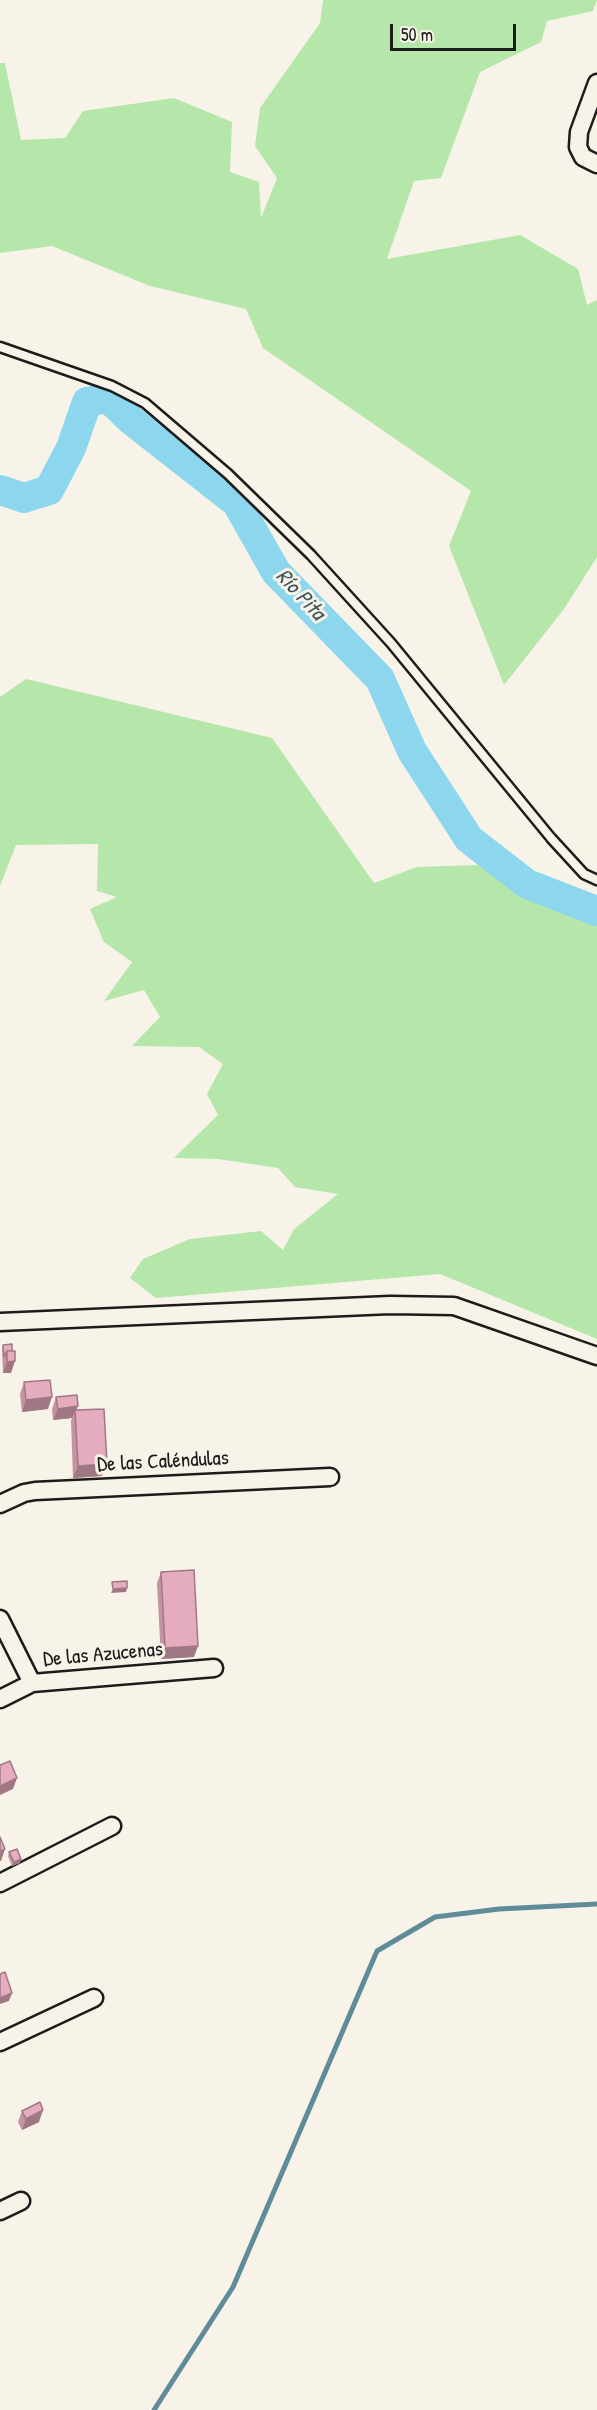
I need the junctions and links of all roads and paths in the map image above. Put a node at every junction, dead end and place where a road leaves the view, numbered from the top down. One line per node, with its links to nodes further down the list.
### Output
1 (597, 83): 2 (street)
2 (597, 164)
3 (0, 347): 4 (lane)
4 (597, 880)
5 (0, 1322): 6 (street)
6 (597, 1356)
7 (330, 1477): 8 (street, De las Caléndulas)
8 (0, 1504)
9 (0, 1619): 11 (street)
10 (214, 1668): 11 (street, De las Azucenas)
11 (32, 1683): 12 (street, De las Azucenas)
12 (0, 1699)
13 (112, 1826): 14 (street)
14 (0, 1883)
15 (94, 1998): 16 (street)
16 (0, 2042)
17 (21, 2201): 18 (street)
18 (0, 2211)

